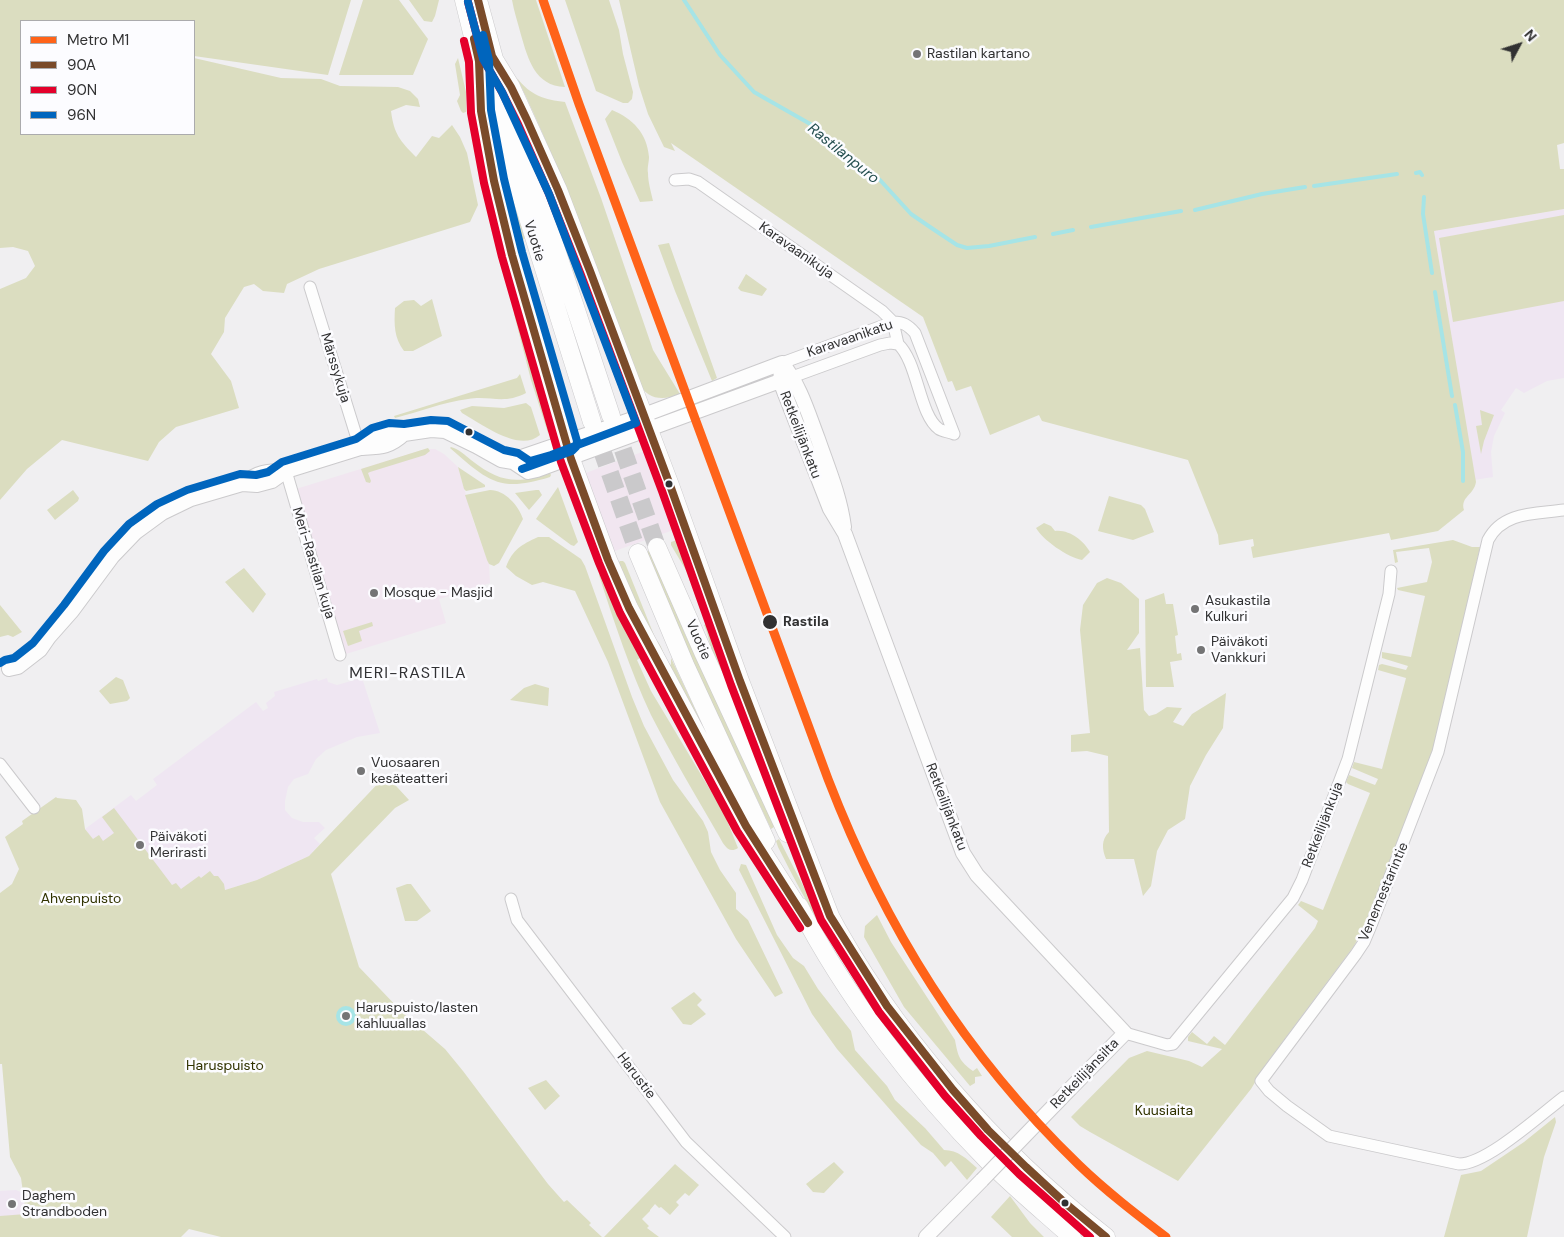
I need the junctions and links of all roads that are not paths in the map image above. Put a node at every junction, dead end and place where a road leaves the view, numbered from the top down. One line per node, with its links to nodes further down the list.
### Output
1 (464, 0): 3 (main road, Vuotie)
2 (478, 0): 3 (main road, Vuotie)
3 (486, 59): 13 (main road, Vuotie); 14 (main road, Vuotie); 15 (main road); 17 (main road)
4 (675, 180): 6 (street, Karavaanikuja)
5 (310, 287): 16 (street, Märssykuja)
6 (893, 322): 7 (street); 8 (street, Karavaanikatu); 11 (street, Karavaanikatu)
7 (898, 344): 9 (street, Karavaanikatu); 12 (street, Karavaanikatu)
8 (782, 363): 9 (street, Retkeilijänkatu); 10 (street, Retkeilijänkatu); 15 (street)
9 (793, 377): 10 (street, Karavaanikatu); 20 (street, Retkeilijänkatu)
10 (780, 382): 15 (street); 20 (street, Retkeilijänkatu)
11 (936, 389): 12 (street); 12 (street, Karavaanikatu)
12 (921, 394)
13 (611, 416)
14 (592, 422)
15 (646, 422): 17 (street); 30 (main road)
16 (360, 448): 17 (street); 18 (street)
17 (569, 450): 29 (main road)
18 (286, 471): 24 (street, Meri-Rastilan kuja); 25 (street)
19 (1564, 510): 32 (street, Venemestarintie)
20 (845, 534): 31 (street, Retkeilijänkatu)
21 (657, 547): 30 (main road, Vuotie)
22 (638, 554): 29 (main road, Vuotie)
23 (1391, 571): 31 (street, Retkeilijänkuja)
24 (340, 655)
25 (4, 672)
26 (0, 764): 27 (street)
27 (34, 808)
28 (511, 898): 33 (street, Harustie)
29 (804, 915): 35 (main road, Vuotie)
30 (830, 916): 36 (main road, Vuotie)
31 (1125, 1033): 34 (street, Retkeilijänsilta, bridge)
32 (1564, 1097)
33 (785, 1237)
34 (926, 1237)
35 (1072, 1237)
36 (1106, 1237)

